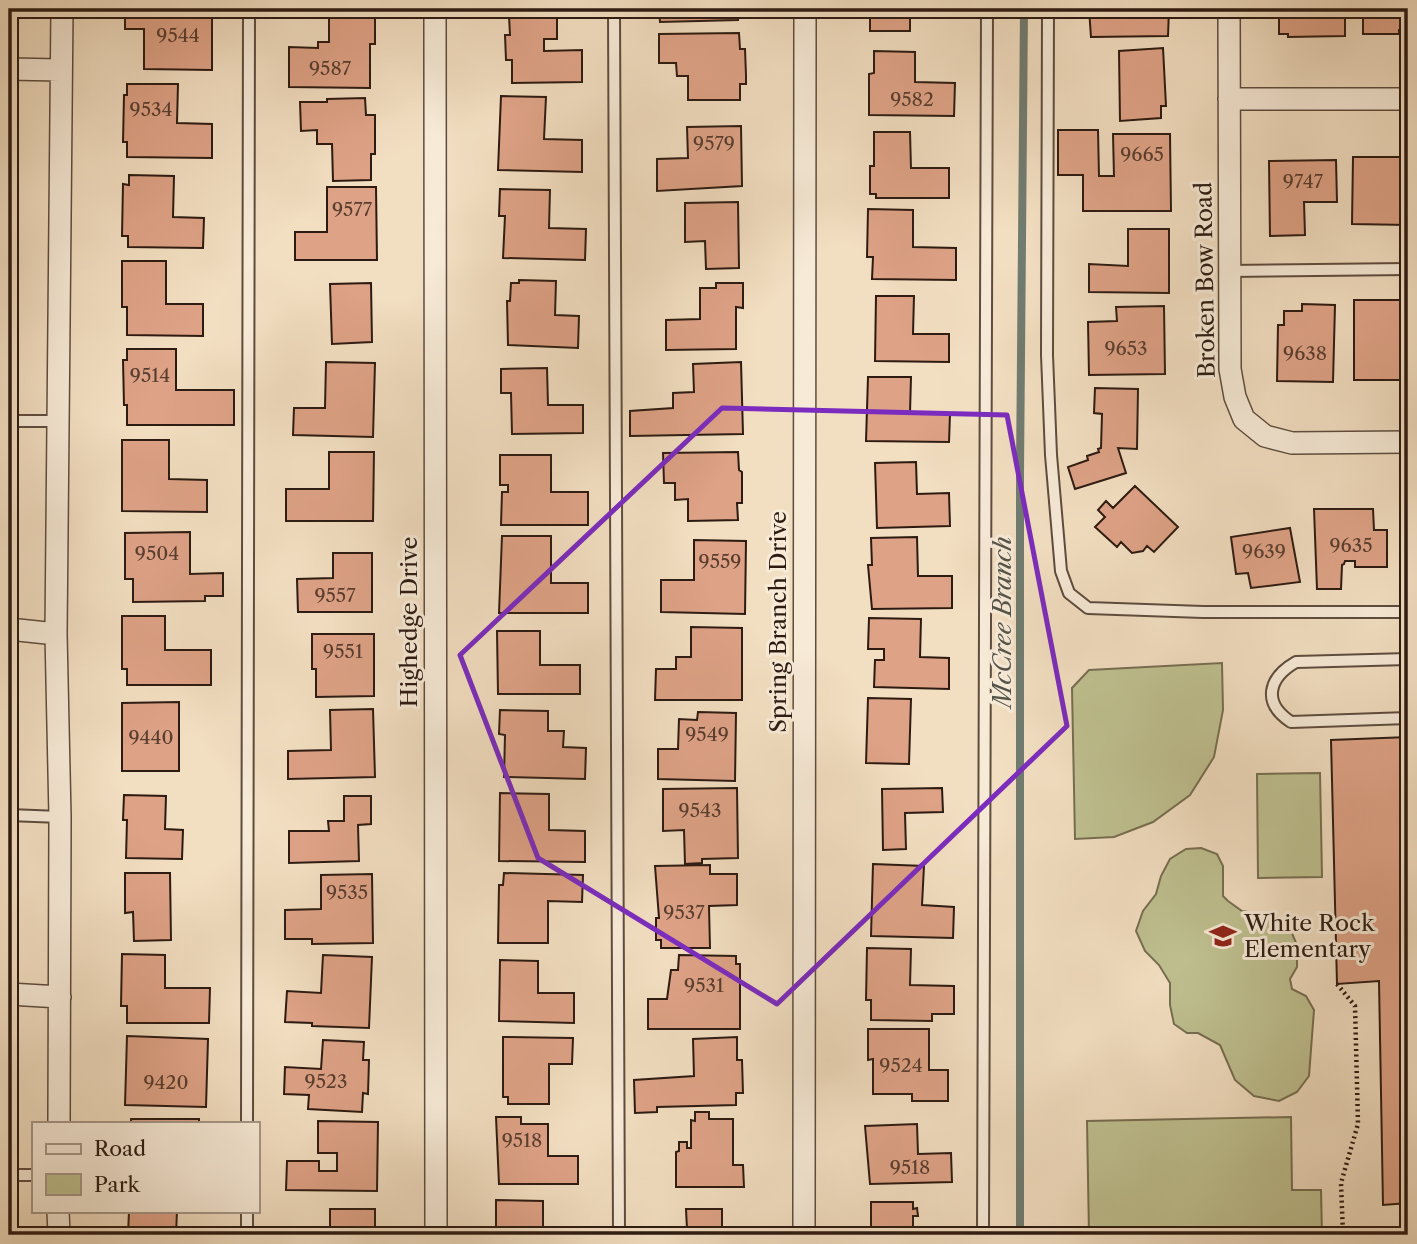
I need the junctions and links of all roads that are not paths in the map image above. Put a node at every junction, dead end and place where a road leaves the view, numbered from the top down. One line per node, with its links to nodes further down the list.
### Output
1 (62, 9): 10 (street)
2 (249, 9): 28 (lane)
3 (435, 9): 35 (street, Highedge Drive)
4 (614, 9): 36 (lane)
5 (805, 9): 37 (street, Spring Branch Drive)
6 (987, 9): 38 (lane)
7 (1048, 9): 18 (lane)
8 (1229, 9): 11 (street, Broken Bow Road)
9 (9, 69): 10 (street)
10 (60, 70): 16 (street)
11 (1229, 99): 12 (street); 14 (street, Broken Bow Road)
12 (1408, 99)
13 (1408, 269): 14 (lane)
14 (1229, 271): 17 (street, Broken Bow Road)
15 (9, 421): 16 (lane)
16 (57, 421): 20 (street)
17 (1408, 442)
18 (1408, 612)
19 (9, 629): 20 (street)
20 (56, 634): 24 (street)
21 (1408, 659): 22 (lane)
22 (1408, 718)
23 (9, 815): 24 (lane)
24 (60, 817): 26 (street)
25 (9, 995): 26 (street)
26 (60, 997): 27 (street)
27 (59, 1122)
28 (247, 1122)
29 (9, 1175): 30 (lane)
30 (32, 1175)
31 (58, 1212): 33 (street)
32 (247, 1212): 34 (lane)
33 (58, 1235)
34 (247, 1235)
35 (436, 1235)
36 (619, 1235)
37 (804, 1235)
38 (983, 1235)

